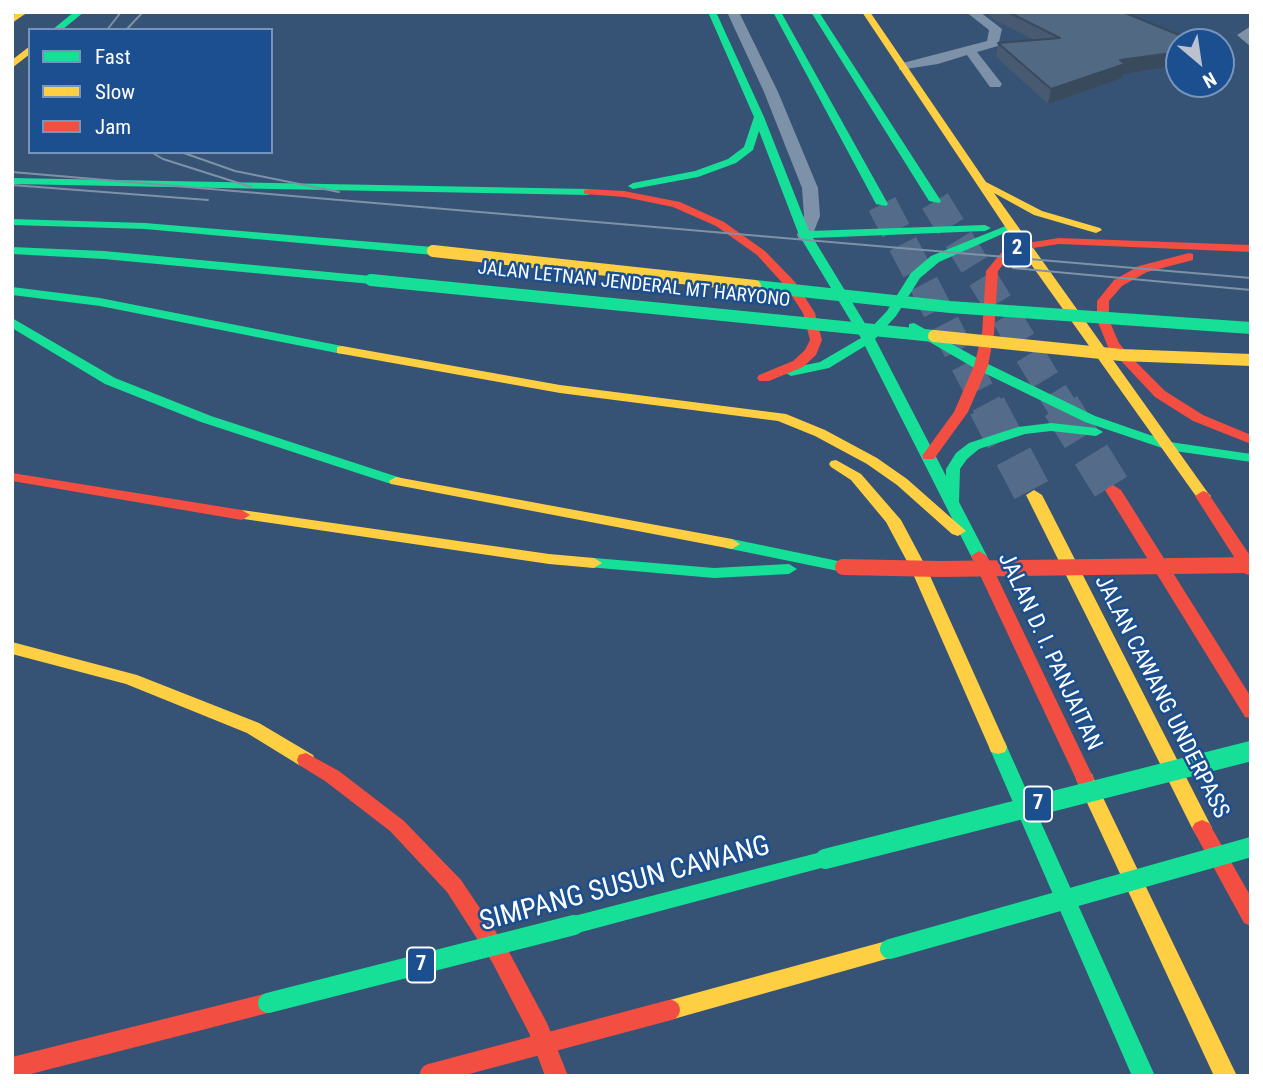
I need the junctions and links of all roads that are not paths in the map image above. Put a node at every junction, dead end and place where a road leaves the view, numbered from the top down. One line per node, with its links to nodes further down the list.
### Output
1 (24, 12): 9 (main road)
2 (80, 12): 10 (main road)
3 (712, 12): 18 (main road, JALAN D. I. PANJAITAN)
4 (733, 12): 26 (lane)
5 (777, 12): 23 (main road)
6 (815, 12): 22 (main road)
7 (866, 12): 16 (main road)
8 (972, 12): 14 (lane)
9 (12, 19)
10 (59, 28)
11 (1251, 30): 12 (lane)
12 (1251, 43)
13 (28, 51): 15 (main road)
14 (970, 51): 16 (lane); 17 (lane)
15 (12, 65)
16 (904, 67): 20 (main road)
17 (995, 84)
18 (759, 117): 21 (main road); 26 (main road, JALAN D. I. PANJAITAN)
19 (12, 181): 21 (main road)
20 (983, 182): 25 (main road); 29 (main road)
21 (554, 190): 38 (main road)
22 (935, 201)
23 (882, 204)
24 (12, 222): 34 (main road, JALAN LETNAN JENDERAL MT HARYONO, bridge)
25 (1012, 227): 26 (main road); 27 (main road); 32 (main road)
26 (805, 235): 30 (main road, JALAN D. I. PANJAITAN)
27 (1024, 246): 29 (main road, 2); 37 (main road, 2); 45 (main road)
28 (12, 250): 36 (main road, JALAN LETNAN JENDERAL MT HARYONO, bridge)
29 (1251, 250): 44 (main road)
30 (817, 256): 32 (main road); 35 (main road, JALAN D. I. PANJAITAN)
31 (12, 291): 40 (main road)
32 (892, 313): 35 (main road); 37 (main road)
33 (12, 322): 55 (main road)
34 (1251, 328)
35 (868, 339): 38 (main road); 47 (main road, JALAN D. I. PANJAITAN)
36 (1251, 360)
37 (981, 366): 45 (main road); 47 (main road, 2)
38 (764, 378): 39 (main road)
39 (744, 383)
40 (560, 389): 41 (main road); 42 (main road)
41 (701, 389)
42 (661, 400): 43 (main road); 54 (main road)
43 (767, 431)
44 (1251, 440)
45 (1168, 446): 48 (main road); 50 (main road)
46 (819, 455): 65 (main road)
47 (929, 456): 53 (main road, JALAN D. I. PANJAITAN)
48 (1251, 458)
49 (12, 477): 55 (main road)
50 (1193, 481): 53 (main road); 56 (main road)
51 (1113, 490): 58 (main road)
52 (1034, 495): 61 (main road, JALAN CAWANG UNDERPASS)
53 (954, 506): 54 (main road, JALAN D. I. PANJAITAN)
54 (974, 545): 66 (main road, JALAN D. I. PANJAITAN)
55 (844, 567): 56 (main road, bridge)
56 (1251, 568)
57 (12, 648): 64 (main road)
58 (1251, 712)
59 (1251, 751): 62 (main road, SIMPANG SUSUN CAWANG / 7, bridge)
60 (1251, 847): 63 (main road, bridge)
61 (1251, 917)
62 (12, 1068)
63 (427, 1075)
64 (556, 1076)
65 (1144, 1076)
66 (1226, 1076)

